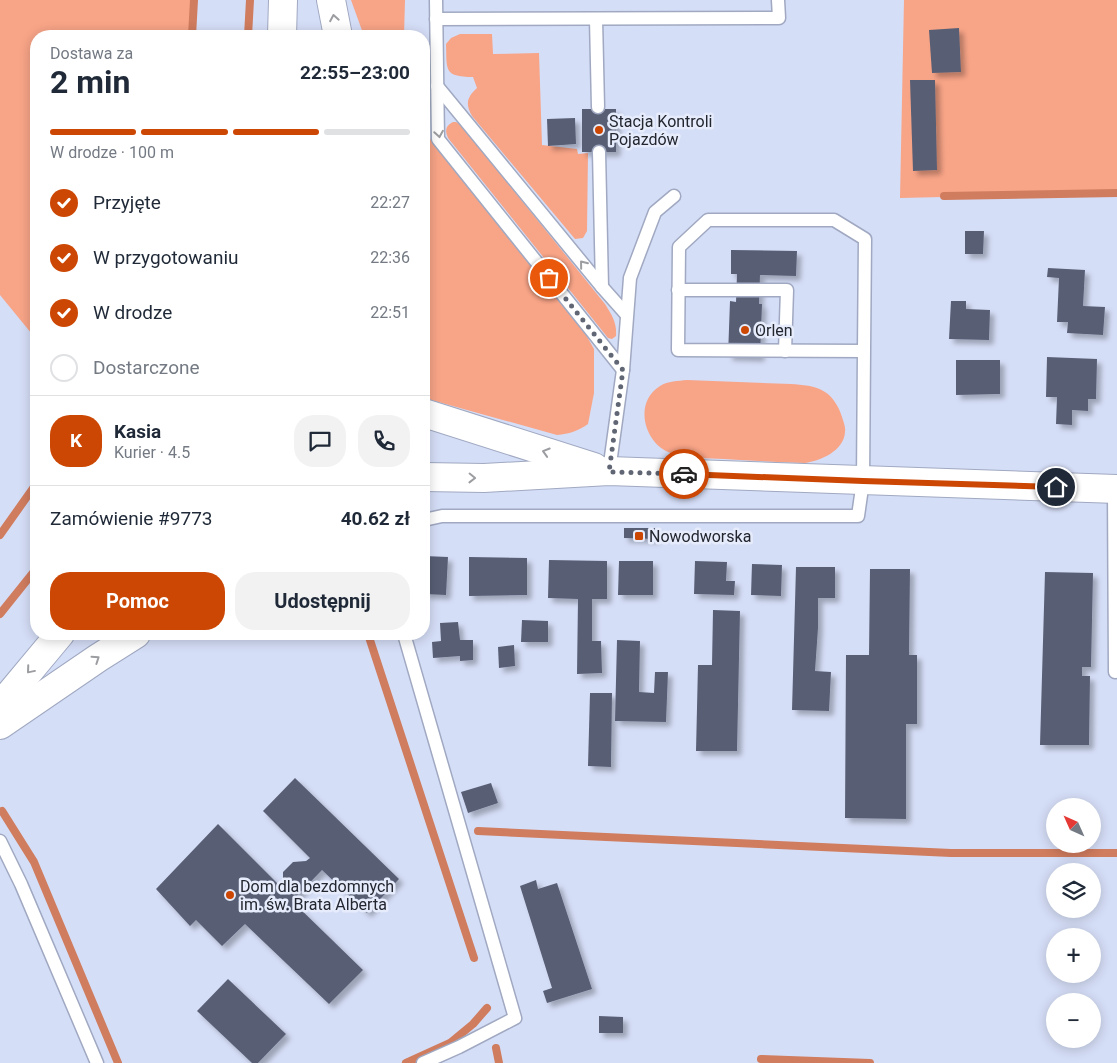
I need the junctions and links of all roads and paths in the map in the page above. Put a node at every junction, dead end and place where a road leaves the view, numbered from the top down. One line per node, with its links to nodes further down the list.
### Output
1 (283, 0): 7 (street)
2 (331, 0): 8 (street, one-way to 2)
3 (436, 0): 5 (lane)
4 (778, 0): 6 (lane)
5 (436, 19): 6 (lane); 9 (lane)
6 (596, 19): 10 (lane)
7 (282, 30)
8 (337, 30)
9 (437, 86): 13 (lane, one-way to 9); 18 (lane, one-way to 18)
10 (598, 107)
11 (599, 152): 13 (lane)
12 (674, 196): 15 (lane)
13 (602, 287): 15 (lane)
14 (678, 290): 16 (lane); 16 (lane); 17 (lane)
15 (626, 314): 18 (lane)
16 (785, 351): 17 (lane)
17 (864, 351): 22 (lane)
18 (623, 370): 20 (lane)
19 (430, 415): 20 (street, one-way to 19)
20 (609, 472): 21 (street, one-way to 20); 22 (street)
21 (430, 477)
22 (863, 481): 23 (street); 24 (lane)
23 (1116, 489): 28 (lane)
24 (430, 519)
25 (55, 640): 29 (street, one-way to 29)
26 (126, 640): 30 (street, one-way to 26)
27 (406, 640): 33 (lane)
28 (1115, 672)
29 (0, 706)
30 (0, 726)
31 (0, 841): 32 (lane)
32 (97, 1063)
33 (423, 1063)

